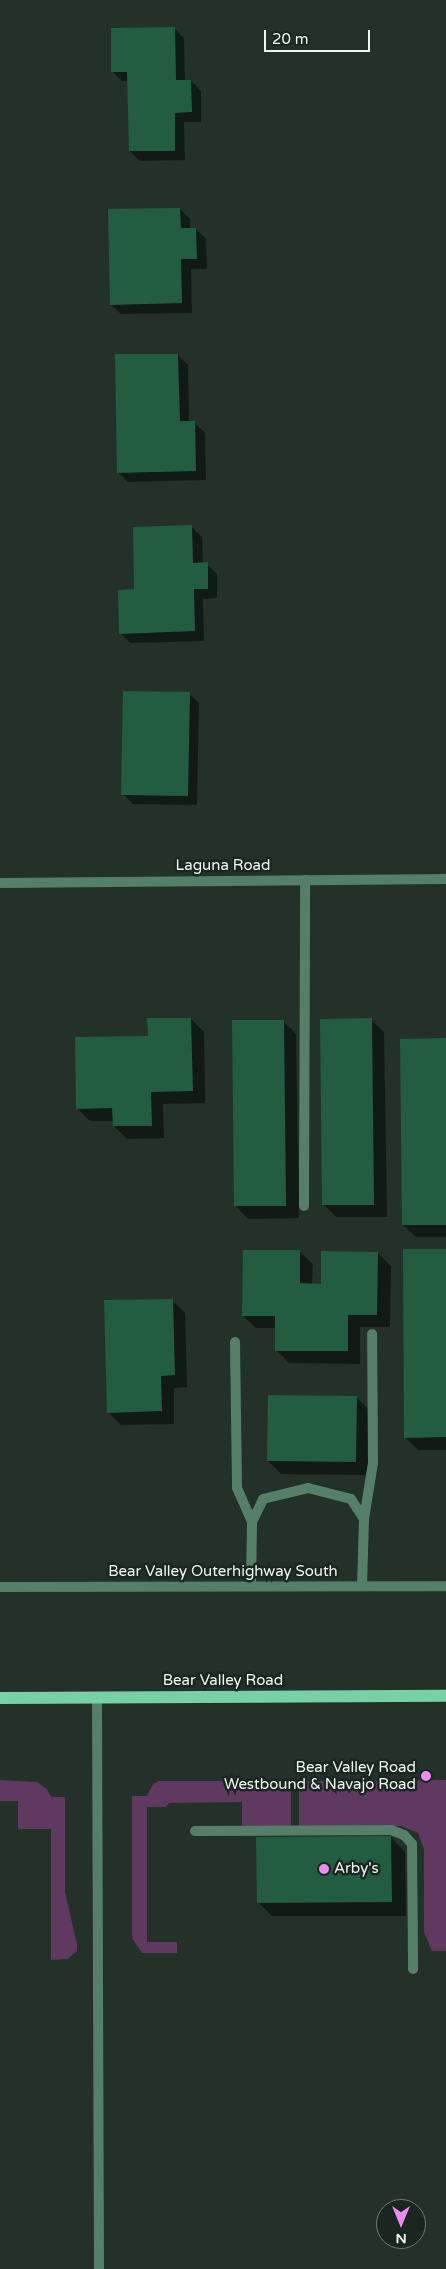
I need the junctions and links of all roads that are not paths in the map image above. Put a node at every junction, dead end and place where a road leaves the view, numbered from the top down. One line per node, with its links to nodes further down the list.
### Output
1 (446, 879): 2 (street, Laguna Road)
2 (305, 880): 3 (street, Laguna Road); 4 (street)
3 (0, 882)
4 (304, 1206)
5 (372, 1334): 7 (street)
6 (235, 1342): 8 (street)
7 (364, 1520): 8 (street); 10 (street)
8 (252, 1522): 9 (street)
9 (251, 1586): 10 (street, Bear Valley Outerhighway South); 12 (street, Bear Valley Outerhighway South)
10 (362, 1586): 11 (street, Bear Valley Outerhighway South)
11 (446, 1586)
12 (0, 1587)
13 (446, 1696): 15 (main road, Bear Valley Road)
14 (0, 1698): 15 (main road, Bear Valley Road)
15 (97, 1698): 18 (street)
16 (195, 1831): 17 (street)
17 (413, 1969)
18 (99, 2269)

